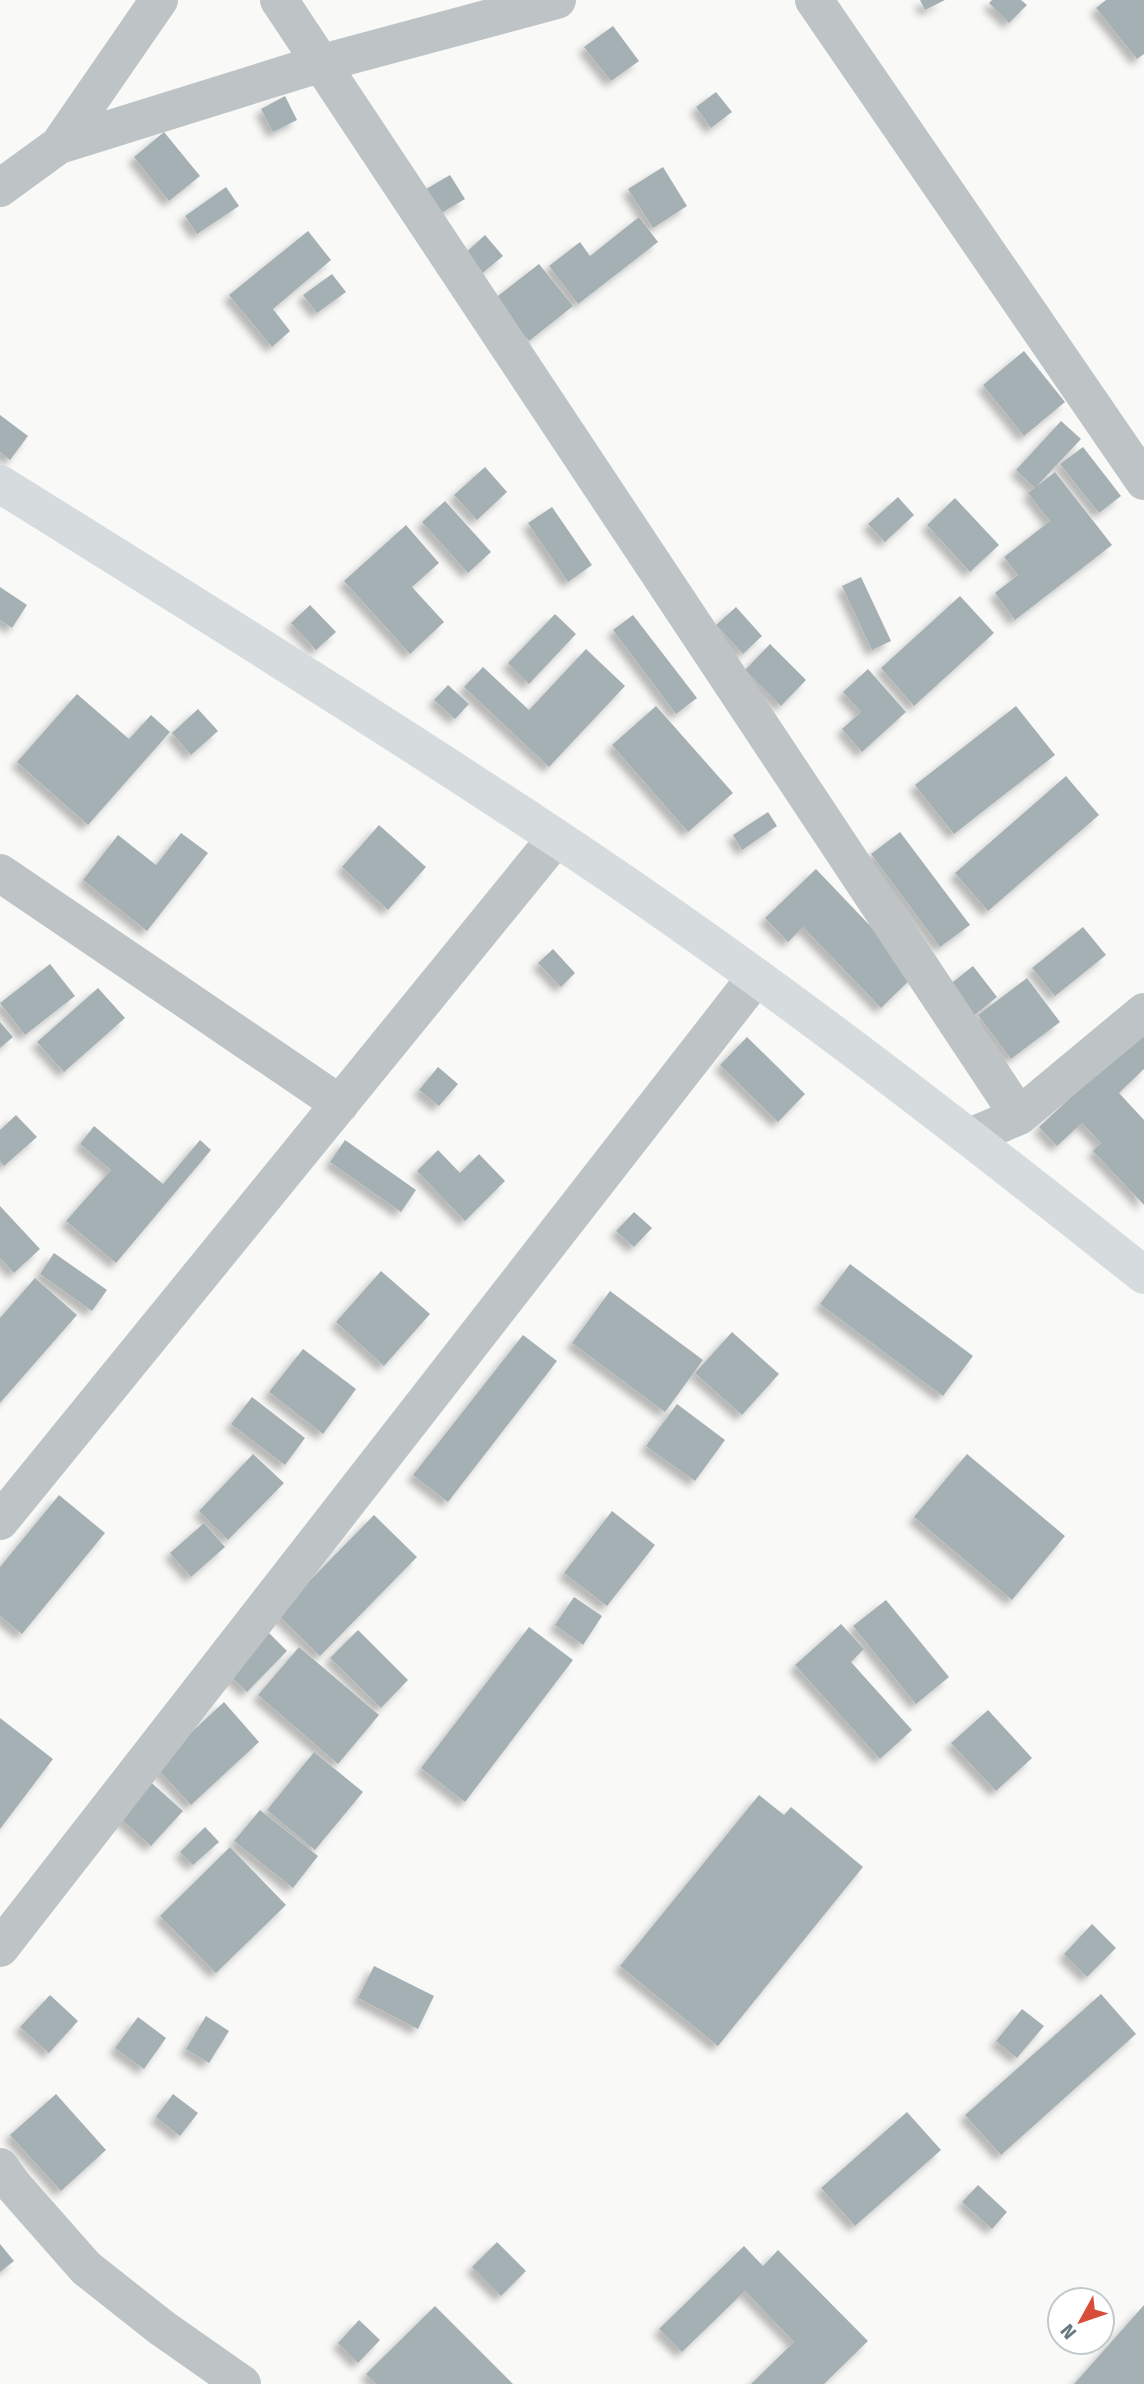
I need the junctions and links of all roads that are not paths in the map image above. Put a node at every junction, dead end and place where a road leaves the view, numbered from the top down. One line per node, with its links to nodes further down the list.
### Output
1 (159, 0): 6 (street)
2 (279, 0): 5 (street)
3 (556, 0): 5 (street)
4 (814, 0): 8 (street)
5 (322, 63): 6 (street); 15 (street)
6 (59, 145): 7 (street)
7 (0, 188)
8 (1144, 481)
9 (0, 484): 10 (main road)
10 (556, 838): 12 (main road); 14 (street)
11 (0, 873): 14 (street)
12 (755, 977): 16 (main road); 19 (street)
13 (1144, 1012): 15 (street)
14 (340, 1104): 18 (street)
15 (1019, 1116): 16 (street)
16 (970, 1137): 17 (main road)
17 (1144, 1276)
18 (0, 1521)
19 (0, 1948)
20 (0, 2167): 21 (street)
21 (242, 2384)

